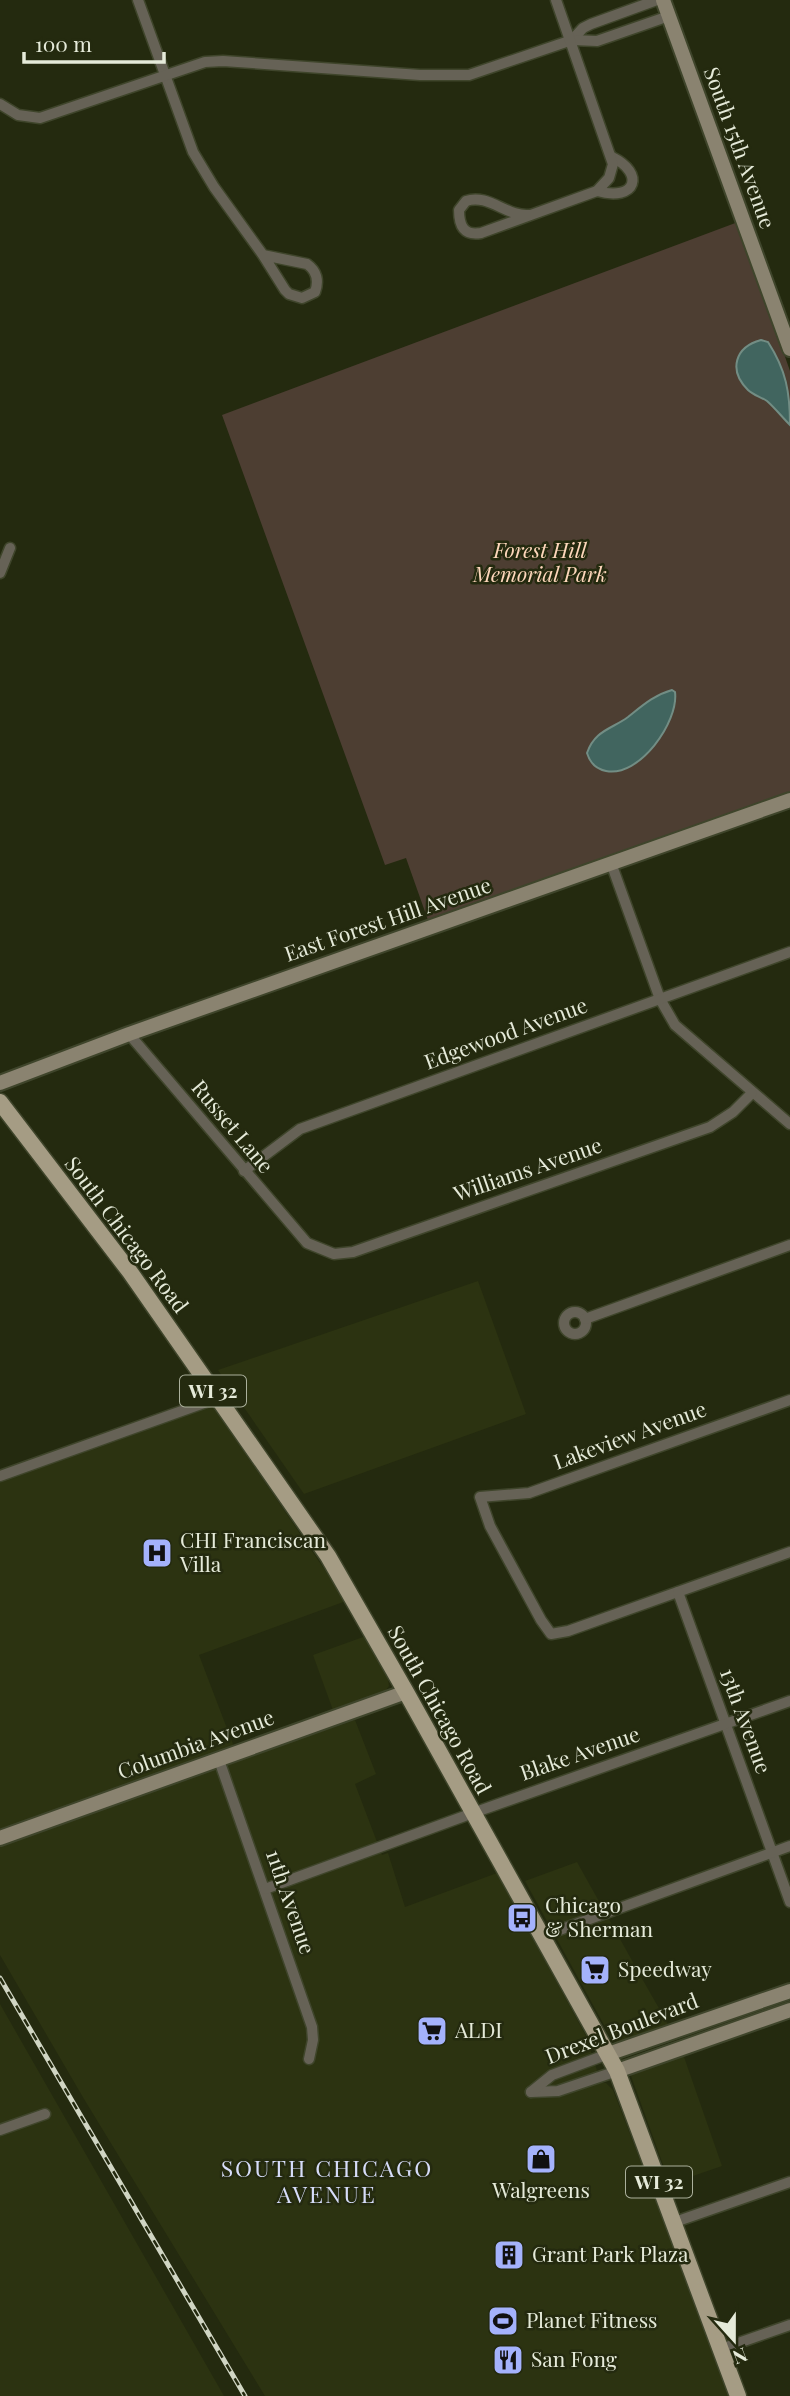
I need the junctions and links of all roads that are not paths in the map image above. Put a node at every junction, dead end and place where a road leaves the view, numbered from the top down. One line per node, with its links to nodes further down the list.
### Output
1 (138, 0): 7 (street)
2 (556, 0): 6 (street)
3 (657, 0): 6 (street)
4 (663, 0): 5 (street, South 15th Avenue)
5 (669, 16): 6 (street); 13 (street, South 15th Avenue)
6 (572, 40): 7 (street); 9 (street)
7 (164, 74): 8 (street); 12 (street)
8 (0, 103)
9 (612, 156): 10 (street); 10 (street)
10 (597, 191): 11 (street)
11 (529, 215): 11 (street)
12 (263, 255): 12 (street)
13 (790, 349)
14 (9, 548): 15 (street)
15 (0, 573)
16 (790, 800): 17 (street, East Forest Hill Avenue)
17 (611, 863): 19 (street); 20 (street, East Forest Hill Avenue)
18 (790, 952): 19 (street, Edgewood Avenue)
19 (660, 999): 22 (street); 25 (street, Edgewood Avenue)
20 (129, 1034): 21 (street, East Forest Hill Avenue); 25 (street, Russet Lane)
21 (0, 1083)
22 (752, 1093): 24 (street); 26 (street, Williams Avenue)
23 (0, 1102): 29 (main road, South Chicago Road / WI 32)
24 (790, 1124)
25 (244, 1171): 26 (street, Russet Lane)
26 (307, 1243)
27 (790, 1245): 28 (street)
28 (585, 1319)
29 (218, 1398): 31 (street); 34 (main road, South Chicago Road / WI 32)
30 (790, 1400): 33 (street, Lakeview Avenue)
31 (0, 1476)
32 (790, 1552): 33 (street)
33 (678, 1592): 36 (street, 13th Avenue)
34 (406, 1692): 37 (street, Columbia Avenue); 38 (main road, South Chicago Road / WI 32)
35 (790, 1701): 36 (street, Blake Avenue)
36 (725, 1724): 38 (street, Blake Avenue); 41 (street, 13th Avenue)
37 (219, 1760): 39 (street, Columbia Avenue); 42 (street, 11th Avenue)
38 (473, 1813): 42 (street, Blake Avenue); 44 (main road, South Chicago Road / WI 32)
39 (0, 1838)
40 (790, 1846): 41 (street)
41 (772, 1852): 43 (street, 13th Avenue); 44 (street)
42 (265, 1889): 48 (street, 11th Avenue)
43 (790, 1902)
44 (543, 1936): 47 (main road, South Chicago Road / WI 32)
45 (790, 1991): 47 (street, Drexel Boulevard)
46 (790, 2010): 49 (street, Drexel Boulevard)
47 (608, 2054): 49 (main road, South Chicago Road / WI 32); 49 (street, Drexel Boulevard)
48 (309, 2059)
49 (617, 2071): 53 (main road, South Chicago Road / WI 32)
50 (45, 2114): 51 (street)
51 (0, 2130)
52 (790, 2182): 53 (street)
53 (675, 2222): 55 (main road, South Chicago Road / WI 32)
54 (790, 2325): 55 (street)
55 (722, 2349): 56 (main road, South Chicago Road / WI 32)
56 (738, 2396)

